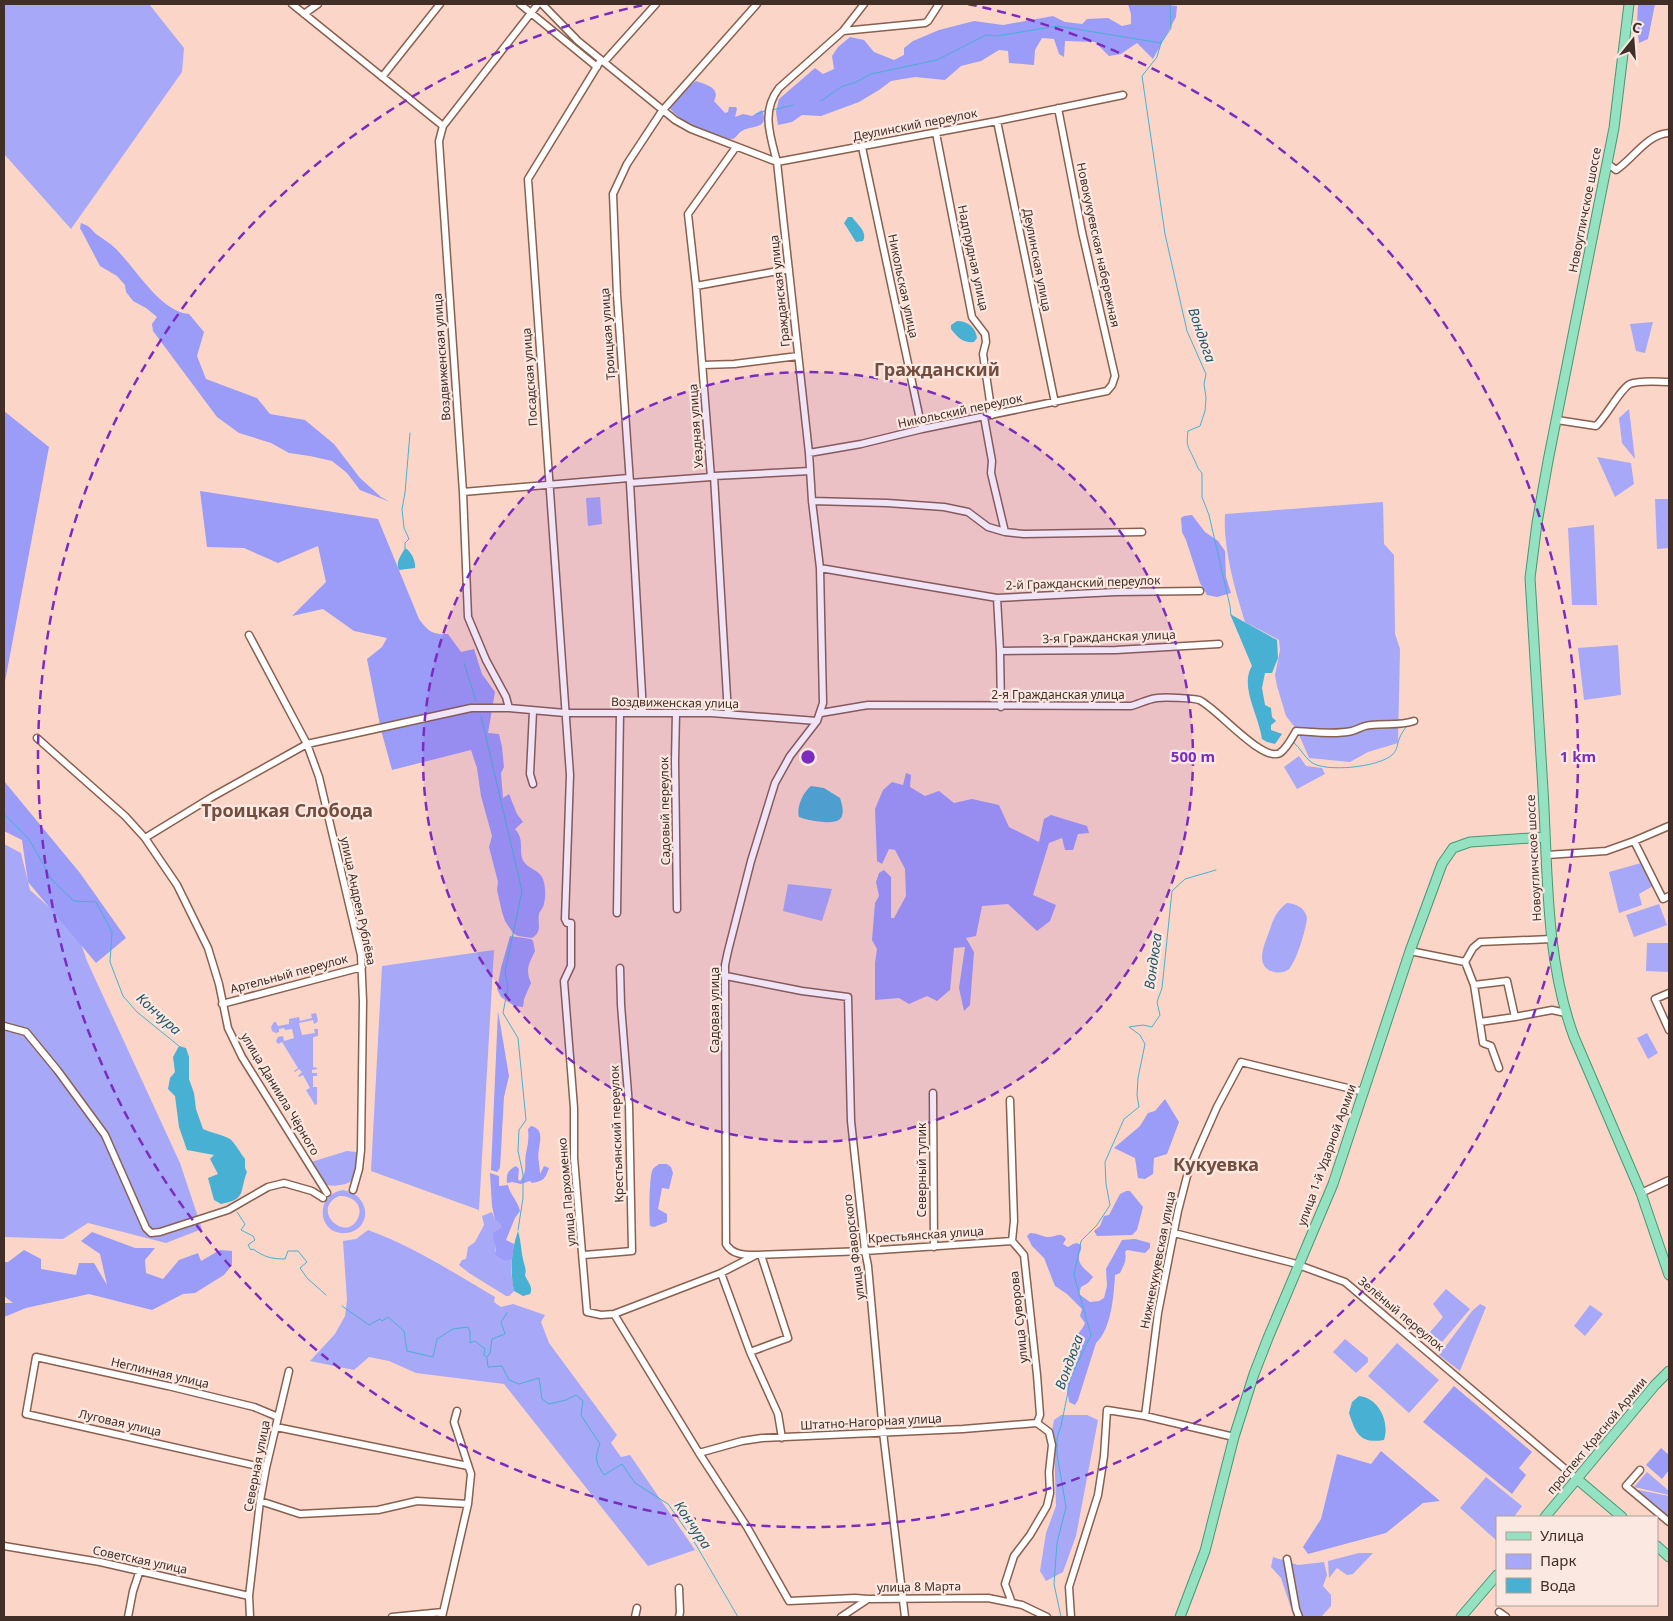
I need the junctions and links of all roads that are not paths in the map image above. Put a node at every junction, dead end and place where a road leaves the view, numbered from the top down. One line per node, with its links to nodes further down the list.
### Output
1 (292, 4): 13 (street)
2 (318, 4): 13 (street)
3 (440, 4): 17 (street)
4 (520, 4): 12 (street)
5 (538, 4): 12 (street)
6 (542, 4): 15 (street)
7 (656, 4): 15 (street, Посадская улица)
8 (757, 4): 20 (street, Троицкая улица)
9 (864, 4): 14 (street)
10 (939, 4): 14 (street)
11 (1630, 4): 28 (main road, Новоугличское шоссе)
12 (531, 13): 16 (street); 22 (street)
13 (304, 14): 17 (street)
14 (843, 32): 27 (street)
15 (603, 61): 16 (street, Посадская улица); 20 (street)
16 (597, 67): 46 (street, Посадская улица)
17 (382, 77): 22 (street)
18 (1123, 95): 19 (street, Деулинский переулок)
19 (1058, 108): 21 (street, Деулинский переулок); 36 (street, Новокукуевская набережная)
20 (662, 111): 25 (street); 45 (street, Троицкая улица)
21 (997, 121): 23 (street, Деулинский переулок); 37 (street, Деулинская улица)
22 (443, 126): 47 (street, Воздвиженская улица)
23 (936, 133): 26 (street, Деулинский переулок); 38 (street, Надпрудная улица)
24 (1669, 133): 29 (street)
25 (736, 147): 27 (street); 32 (street, Уездная улица)
26 (862, 147): 27 (street, Деулинский переулок); 41 (street, Никольская улица)
27 (777, 162): 31 (street, Гражданская улица)
28 (1607, 163): 29 (street); 30 (main road, Новоугличское шоссе)
29 (1616, 170): 30 (street)
30 (1604, 177): 40 (main road, Новоугличское шоссе)
31 (789, 269): 32 (street); 33 (street, Гражданская улица)
32 (696, 286): 34 (street, Уездная улица)
33 (798, 356): 34 (street); 42 (street, Гражданская улица)
34 (702, 365): 44 (street, Уездная улица)
35 (1669, 382): 40 (street)
36 (1112, 385): 37 (street, Никольский переулок)
37 (1054, 403): 38 (street, Никольский переулок)
38 (992, 416): 39 (street, Никольский переулок)
39 (984, 417): 41 (street, Никольский переулок); 49 (street)
40 (1557, 420): 73 (main road, Новоугличское шоссе)
41 (922, 429): 42 (street, Никольский переулок)
42 (809, 453): 43 (street, Гражданская улица)
43 (810, 471): 44 (street); 48 (street, Гражданская улица)
44 (712, 477): 45 (street); 66 (street, Уездная улица)
45 (629, 481): 46 (street); 61 (street, Троицкая улица)
46 (548, 484): 47 (street); 62 (street, Посадская улица)
47 (463, 492): 59 (street, Воздвиженская улица)
48 (812, 501): 49 (street); 51 (street, Гражданская улица)
49 (1005, 532): 50 (street)
50 (1142, 532)
51 (820, 568): 53 (street, 2-й Гражданский переулок); 57 (street, Гражданская улица)
52 (1200, 591): 53 (street, 2-й Гражданский переулок)
53 (997, 598): 56 (street)
54 (249, 635): 70 (street, улица Андрея Рублёва)
55 (1219, 644): 56 (street, 3-я Гражданская улица)
56 (1000, 651): 58 (street)
57 (824, 703): 65 (street, Садовая улица)
58 (1001, 707): 65 (street, 2-я Гражданская улица); 68 (street, 2-я Гражданская улица)
59 (508, 708): 60 (street, Воздвиженская улица); 70 (street)
60 (534, 711): 62 (street, Воздвиженская улица); 71 (street)
61 (643, 712): 63 (street, Воздвиженская улица); 64 (street, Воздвиженская улица)
62 (566, 713): 63 (street, Воздвиженская улица); 106 (street, улица Пархоменко)
63 (620, 713): 79 (street)
64 (676, 713): 66 (street, Воздвиженская улица); 78 (street, Садовый переулок)
65 (821, 713): 67 (street, Садовая улица)
66 (728, 714): 67 (street, Воздвиженская улица)
67 (817, 721): 85 (street, Садовая улица)
68 (1414, 721)
69 (37, 738): 74 (street, улица Даниила Чёрного)
70 (307, 744): 74 (street); 83 (street, улица Андрея Рублёва)
71 (533, 784)
72 (1669, 826): 75 (street)
73 (1545, 837): 76 (main road, Новоугличское шоссе); 81 (main road, улица 1-й Ударной Армии)
74 (145, 838): 88 (street, улица Даниила Чёрного)
75 (1634, 841): 76 (street); 77 (street)
76 (1547, 855): 80 (main road, Новоугличское шоссе)
77 (1669, 896)
78 (677, 909)
79 (617, 913)
80 (1552, 939): 82 (street); 89 (main road, Новоугличское шоссе)
81 (1410, 951): 82 (street); 95 (main road, улица 1-й Ударной Армии)
82 (1465, 962): 86 (street)
83 (362, 967): 88 (street, Артельный переулок); 99 (street, улица Андрея Рублёва)
84 (620, 968): 106 (street, Крестьянский переулок)
85 (726, 976): 104 (street, улица Фаворского); 105 (street, Садовая улица)
86 (1474, 985): 90 (street); 91 (street)
87 (1669, 993): 93 (street)
88 (222, 1004): 92 (street, улица Даниила Чёрного)
89 (1566, 1013): 90 (street); 100 (main road, Новоугличское шоссе)
90 (1514, 1017): 91 (street)
91 (1480, 1022): 94 (street)
92 (4, 1026)
93 (1669, 1030)
94 (1498, 1068)
95 (1364, 1092): 101 (street, Нижнекукуевская улица); 107 (main road, улица 1-й Ударной Армии)
96 (933, 1093): 103 (street, Северный тупик)
97 (1010, 1100): 102 (street)
98 (1669, 1180): 100 (street)
99 (353, 1190)
100 (1641, 1193): 109 (main road, Новоугличское шоссе)
101 (1174, 1233): 107 (street, Зелёный переулок); 116 (street, Нижнекукуевская улица)
102 (1012, 1241): 103 (street, Крестьянская улица); 118 (street, улица Суворова)
103 (934, 1247): 104 (street, Крестьянская улица)
104 (865, 1251): 105 (street, Крестьянская улица); 120 (street, улица Фаворского)
105 (758, 1255): 108 (street, Крестьянская улица); 111 (street)
106 (584, 1256): 110 (street, улица Пархоменко)
107 (1298, 1265): 121 (main road, улица 1-й Ударной Армии); 127 (street, Зелёный переулок)
108 (721, 1273): 110 (street, Крестьянская улица); 111 (street)
109 (1669, 1275)
110 (614, 1314): 123 (street)
111 (750, 1352): 122 (street)
112 (36, 1357): 117 (street, Неглинная улица); 125 (street, Луговая улица)
113 (289, 1371): 117 (street, Северная улица)
114 (1669, 1371): 127 (main road, проспект Красной Армии)
115 (457, 1411): 124 (street)
116 (1145, 1416): 121 (street); 156 (street)
117 (278, 1417): 119 (street, Северная улица)
118 (1037, 1423): 120 (street, Штатно-Нагорная улица); 143 (street)
119 (276, 1427): 124 (street); 125 (street, Северная улица)
120 (883, 1432): 122 (street, Штатно-Нагорная улица); 141 (street, улица Фаворского)
121 (1234, 1437): 157 (main road, улица 1-й Ударной Армии)
122 (782, 1438): 123 (street, Штатно-Нагорная улица)
123 (700, 1454): 142 (street, улица 8 Марта)
124 (468, 1466): 129 (street)
125 (266, 1468): 128 (street, Северная улица)
126 (1640, 1470): 132 (street)
127 (1577, 1479): 130 (main road, проспект Красной Армии); 131 (main road)
128 (260, 1501): 129 (street); 140 (street, Северная улица)
129 (468, 1504): 146 (street)
130 (1546, 1516)
131 (1621, 1516)
132 (1669, 1522)
133 (4, 1546): 137 (street, Советская улица)
134 (1658, 1547): 135 (main road)
135 (1669, 1557)
136 (1287, 1559): 158 (street)
137 (140, 1570): 140 (street, Советская улица); 148 (street)
138 (1496, 1576): 159 (main road)
139 (679, 1588): 152 (street)
140 (250, 1596): 149 (street)
141 (903, 1598): 142 (street, улица 8 Марта); 143 (street, улица 8 Марта); 154 (street, улица Фаворского)
142 (868, 1599): 153 (street)
143 (1012, 1603): 147 (street, улица 8 Марта)
144 (637, 1608): 151 (street)
145 (1499, 1612): 160 (street)
146 (442, 1615): 150 (street)
147 (1040, 1615): 155 (street, улица 8 Марта)
148 (128, 1617)
149 (250, 1617)
150 (392, 1617)
151 (635, 1617)
152 (679, 1617)
153 (841, 1617)
154 (905, 1617)
155 (1047, 1617)
156 (1071, 1617)
157 (1180, 1617)
158 (1299, 1617)
159 (1461, 1617)
160 (1506, 1617)

